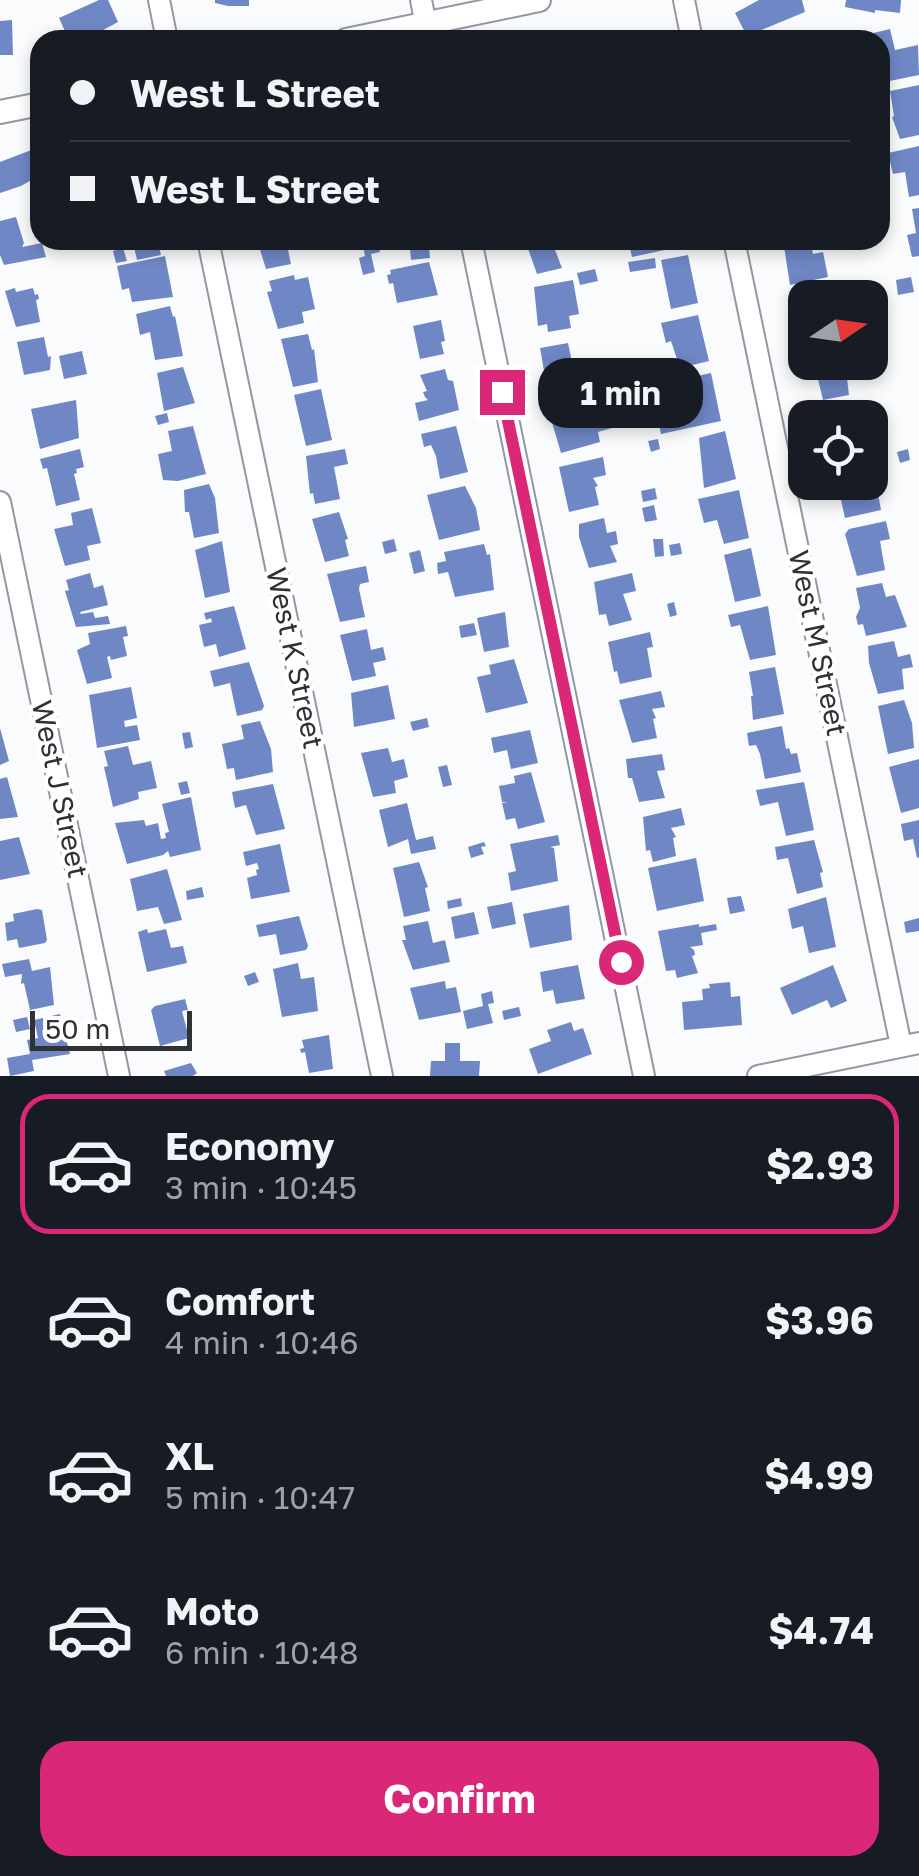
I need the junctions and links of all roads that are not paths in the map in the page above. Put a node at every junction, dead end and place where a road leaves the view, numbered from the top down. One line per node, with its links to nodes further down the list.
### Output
1 (158, 0): 5 (street)
2 (539, 0): 4 (street)
3 (684, 0): 7 (street)
4 (426, 21): 6 (street)
5 (165, 30)
6 (388, 30)
7 (690, 30)
8 (30, 106): 9 (street)
9 (0, 112)
10 (210, 250): 16 (street, West K Street)
11 (473, 250): 17 (street)
12 (736, 250): 14 (street, West M Street)
13 (0, 502): 15 (street, West J Street)
14 (910, 1045): 18 (street)
15 (119, 1076)
16 (382, 1076)
17 (644, 1076)
18 (758, 1076)

